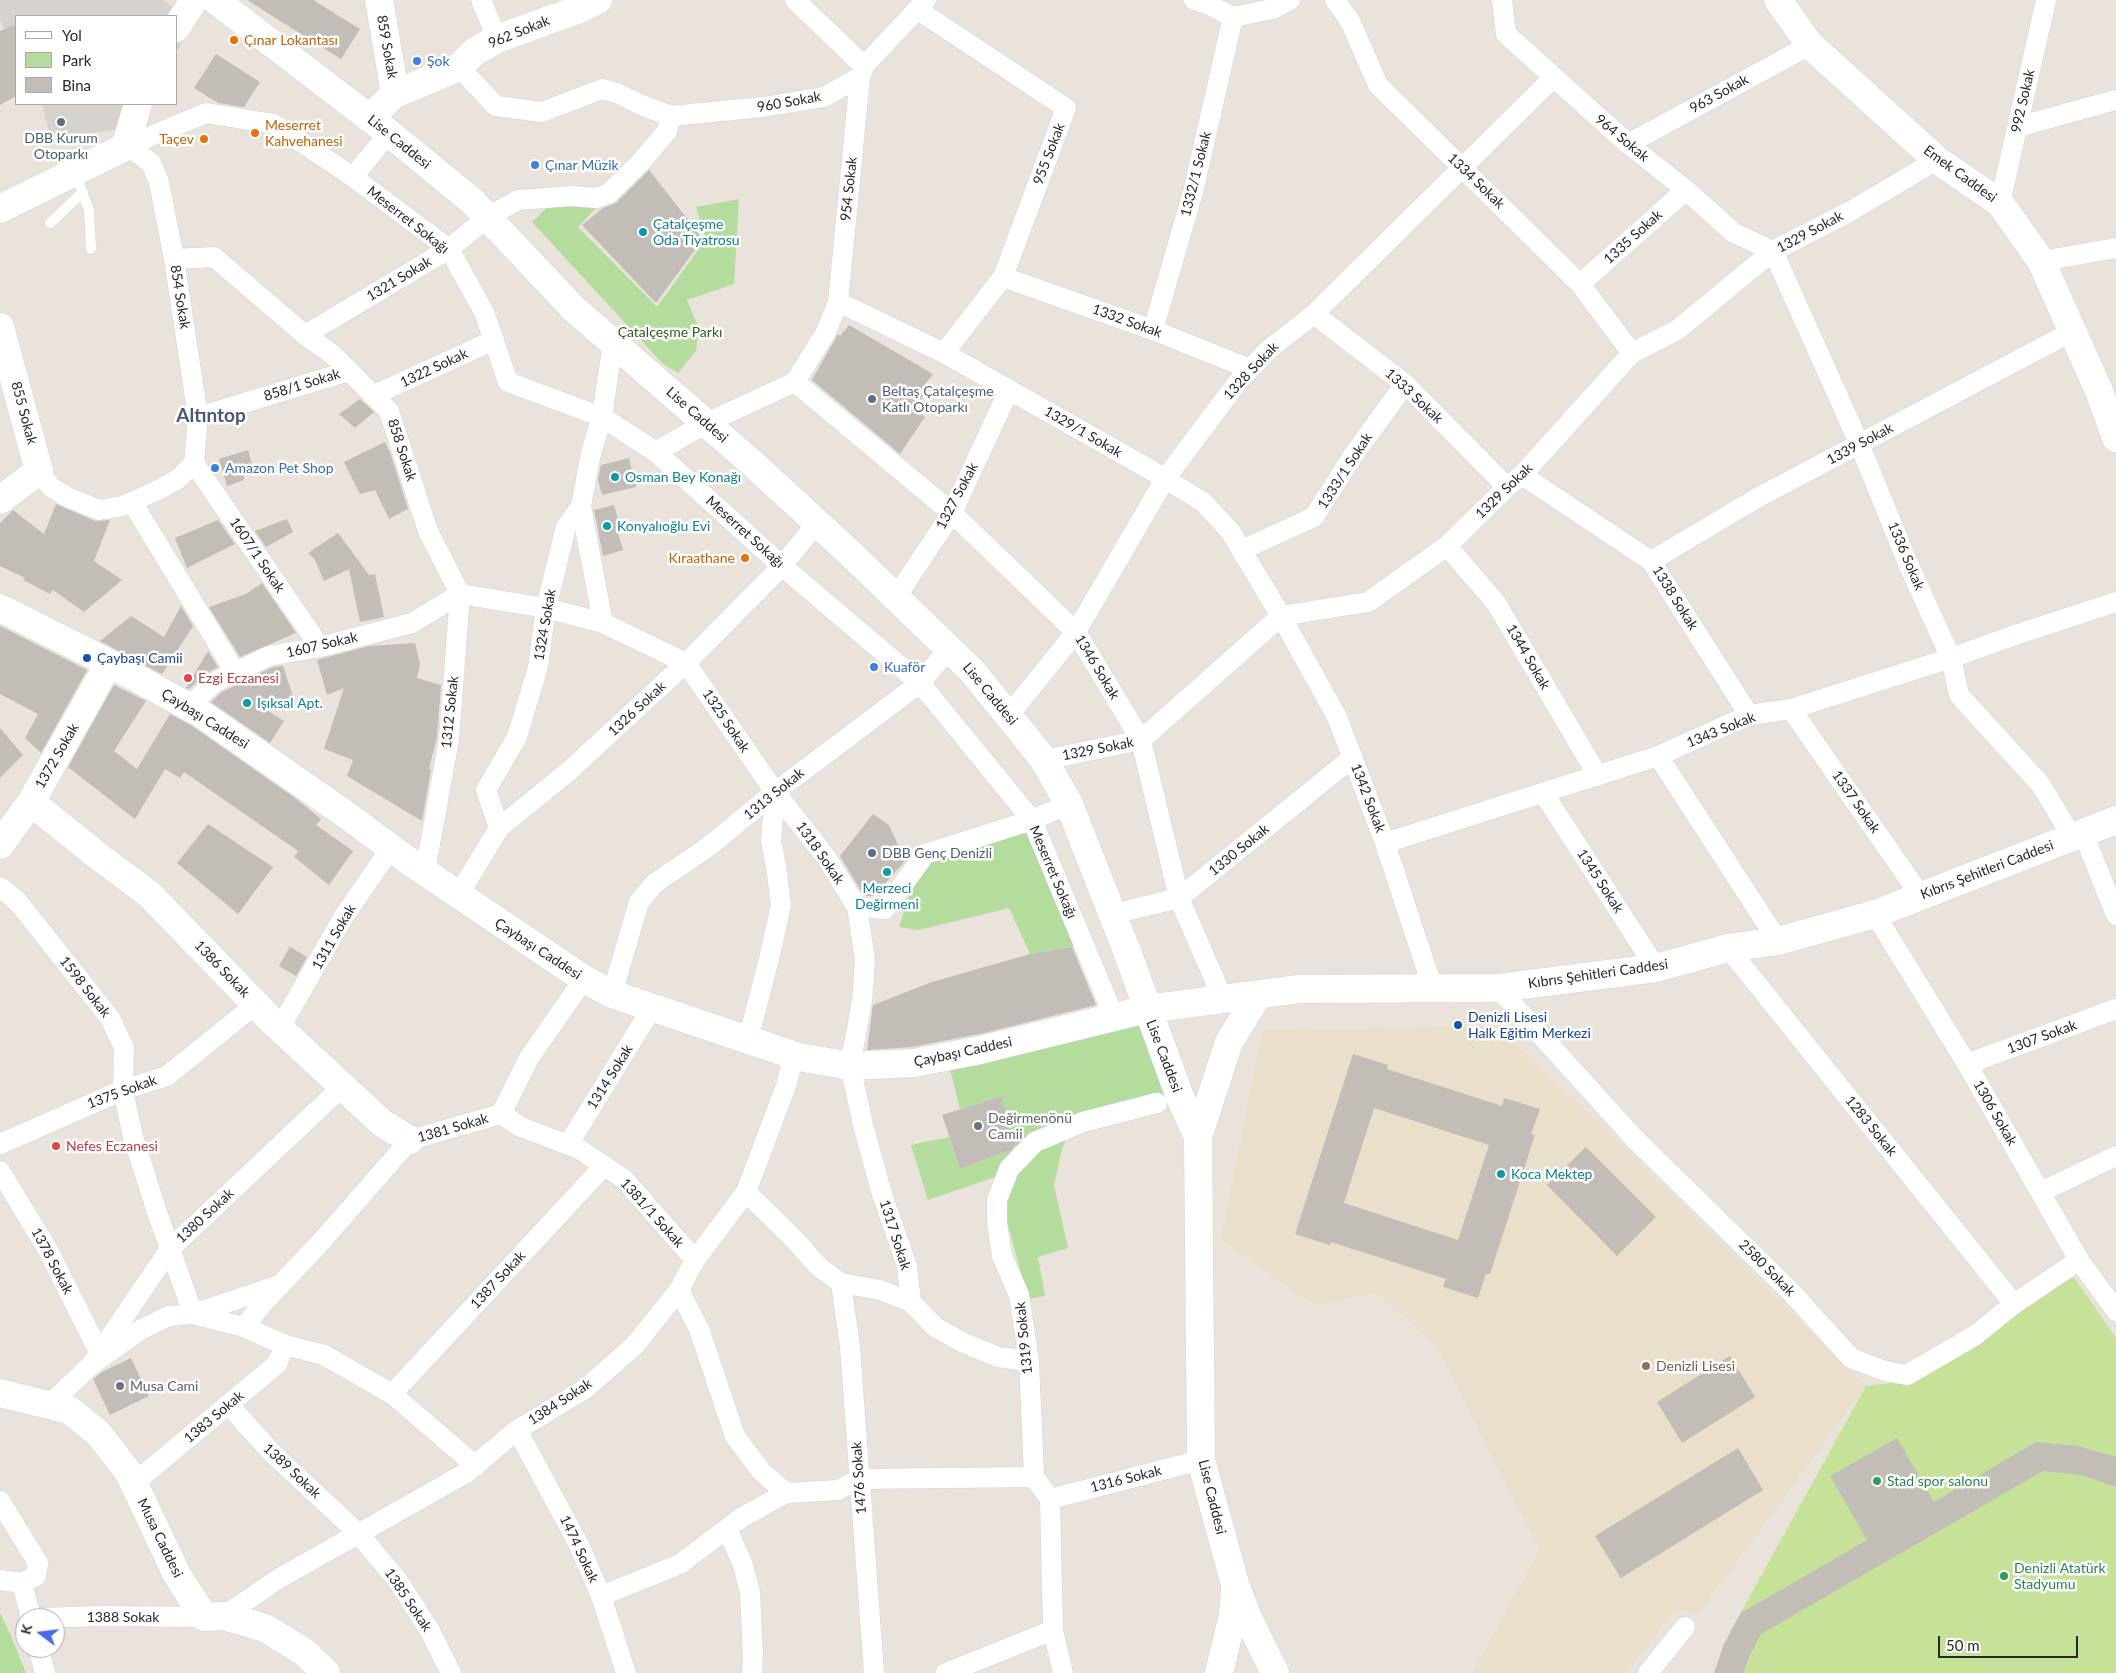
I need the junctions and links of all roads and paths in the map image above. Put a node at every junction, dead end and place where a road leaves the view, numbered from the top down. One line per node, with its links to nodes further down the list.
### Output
1 (194, 0): 15 (main road)
2 (379, 0): 21 (main road, 859 Sokak)
3 (481, 0): 16 (street)
4 (598, 0): 16 (main road, 962 Sokak)
5 (795, 0): 19 (street)
6 (1194, 0): 14 (street)
7 (1290, 0): 14 (street)
8 (1334, 0): 30 (street, 1334 Sokak)
9 (1502, 0): 20 (street, 964 Sokak)
10 (1778, 0): 17 (main road, Emek Caddesi)
11 (2046, 0): 26 (street, 992 Sokak)
12 (228, 4): 25 (main road, Lise Caddesi)
13 (922, 5): 19 (street, 960 Sokak); 44 (street, 955 Sokak)
14 (1233, 16): 49 (street, 1332/1 Sokak)
15 (178, 25)
16 (497, 39): 18 (main road, 962 Sokak)
17 (1810, 45): 27 (street, 963 Sokak); 29 (main road, Emek Caddesi)
18 (459, 67): 21 (main road, 962 Sokak); 24 (street)
19 (862, 71): 24 (street, 960 Sokak); 46 (street, 954 Sokak)
20 (1554, 77): 27 (street, 964 Sokak); 30 (street, 1328 Sokak)
21 (395, 94): 25 (main road, 962 Sokak)
22 (2116, 100): 26 (street)
23 (138, 105): 28 (main road)
24 (671, 116): 36 (street, 1321 Sokak)
25 (379, 126): 31 (street); 36 (main road, Lise Caddesi)
26 (2017, 127): 34 (street, 992 Sokak)
27 (1628, 144): 33 (street, 964 Sokak)
28 (125, 147): 31 (street, Meserret Sokağı); 32 (main road); 42 (street, 854 Sokak)
29 (1937, 160): 34 (main road, Emek Caddesi); 41 (street, 1329 Sokak)
30 (1462, 167): 45 (street, 1334 Sokak); 47 (street, 1328 Sokak)
31 (353, 177): 40 (street, Meserret Sokağı)
32 (79, 182): 35 (main road); 37 (lane); 39 (lane)
33 (1686, 190): 41 (street, 964 Sokak); 45 (street, 1335 Sokak)
34 (2000, 203): 43 (main road, Emek Caddesi)
35 (0, 209)
36 (488, 217): 40 (street, 1321 Sokak); 53 (main road, Lise Caddesi)
37 (50, 223)
38 (2116, 248): 43 (street)
39 (91, 249)
40 (449, 249): 51 (street, 1321 Sokak); 52 (street, Meserret Sokağı)
41 (1773, 251): 55 (street, 1329 Sokak); 66 (street, 1336 Sokak)
42 (174, 259): 51 (street, 858 Sokak); 63 (street, 854 Sokak)
43 (2042, 261): 50 (main road, Emek Caddesi)
44 (1003, 277): 49 (street, 1332 Sokak); 54 (street, 955 Sokak)
45 (1580, 284): 55 (street, 1334 Sokak)
46 (838, 302): 54 (street, 1329/1 Sokak); 58 (street, 954 Sokak)
47 (1314, 314): 56 (street, 1328 Sokak); 59 (street, 1333 Sokak)
48 (0, 327): 69 (main road, 855 Sokak)
49 (1153, 330): 56 (street, 1332 Sokak)
50 (2071, 332): 65 (main road, Emek Caddesi); 66 (street, 1339 Sokak)
51 (305, 335): 57 (street, 858 Sokak)
52 (494, 340): 61 (street, 1322 Sokak); 62 (street, Meserret Sokağı)
53 (613, 342): 62 (street, 1324 Sokak); 64 (main road, Lise Caddesi)
54 (944, 353): 60 (street, 1329/1 Sokak)
55 (1632, 353): 71 (street, 1329 Sokak)
56 (1250, 369): 70 (street, 1328 Sokak)
57 (349, 371): 61 (street, 858 Sokak); 63 (street, 858/1 Sokak)
58 (795, 382): 64 (street); 75 (street, 1346 Sokak)
59 (1405, 384): 71 (street, 1333 Sokak); 78 (street, 1333/1 Sokak)
60 (1009, 390): 70 (street, 1329/1 Sokak); 75 (street, 1327 Sokak)
61 (374, 395): 81 (street, 858 Sokak)
62 (602, 417): 67 (street, Meserret Sokağı); 74 (street, 1324 Sokak)
63 (198, 418): 68 (street, 854 Sokak)
64 (706, 423): 67 (street); 76 (main road, Lise Caddesi)
65 (2116, 438)
66 (1859, 443): 79 (street, 1339 Sokak); 91 (street, 1336 Sokak)
67 (656, 452): 80 (street, Meserret Sokağı)
68 (194, 463): 73 (street); 89 (street, 1607/1 Sokak)
69 (39, 470): 72 (main road); 73 (street)
70 (1165, 479): 78 (street, 1329/1 Sokak); 88 (street, 1328 Sokak)
71 (1515, 481): 77 (street, 1329 Sokak); 79 (street, 1338 Sokak)
72 (0, 500)
73 (132, 502): 94 (street)
74 (581, 506): 85 (street, 1324 Sokak); 87 (street)
75 (952, 513): 82 (street, 1327 Sokak); 88 (street, 1346 Sokak)
76 (817, 523): 80 (street, 1326 Sokak); 82 (main road, Lise Caddesi)
77 (1447, 546): 86 (street, 1329 Sokak); 104 (street, 1344 Sokak)
78 (1242, 550): 86 (street, 1329/1 Sokak)
79 (1651, 561): 98 (street, 1338 Sokak)
80 (782, 566): 92 (street, 1326 Sokak); 95 (street, Meserret Sokağı)
81 (460, 594): 85 (street); 89 (street, 1607 Sokak); 116 (street, 1312 Sokak)
82 (896, 597): 90 (main road, Lise Caddesi)
83 (2116, 602): 91 (street, 1343 Sokak)
84 (0, 608): 93 (main road, Çaybaşı Caddesi)
85 (546, 608): 87 (street); 111 (street, 1324 Sokak)
86 (1281, 616): 100 (street, 1329 Sokak); 102 (street, 1342 Sokak)
87 (603, 623): 92 (street)
88 (1076, 632): 99 (street, 1328 Sokak); 100 (street, 1346 Sokak)
89 (320, 647): 94 (street, 1607 Sokak)
90 (949, 648): 95 (street, 1313 Sokak); 99 (main road, Lise Caddesi)
91 (1951, 658): 97 (street, 1343 Sokak); 112 (street, 1336 Sokak)
92 (686, 662): 105 (street, 1325 Sokak); 111 (street, 1326 Sokak)
93 (110, 663): 96 (main road, Çaybaşı Caddesi); 107 (main road, 1372 Sokak)
94 (235, 672): 96 (street, 1607 Sokak)
95 (920, 683): 105 (street, 1313 Sokak); 109 (street, Meserret Sokağı)
96 (188, 706): 115 (main road, Çaybaşı Caddesi)
97 (1791, 709): 98 (street, 1343 Sokak); 119 (street, 1337 Sokak)
98 (1749, 715): 101 (street, 1343 Sokak)
99 (1009, 716): 103 (main road, Lise Caddesi)
100 (1141, 740): 103 (street, 1329 Sokak); 120 (street, 1346 Sokak)
101 (1658, 756): 104 (street, 1343 Sokak); 125 (street)
102 (1352, 758): 113 (street, 1342 Sokak); 120 (street, 1330 Sokak)
103 (1044, 760): 108 (main road, Lise Caddesi)
104 (1598, 776): 106 (street, 1343 Sokak)
105 (775, 792): 121 (street, 1318 Sokak); 131 (street, 1313 Sokak); 140 (street)
106 (1544, 794): 113 (street, 1343 Sokak); 127 (street, 1345 Sokak)
107 (31, 802): 114 (main road, 1372 Sokak); 134 (main road, 1386 Sokak)
108 (1069, 804): 109 (street); 122 (main road, Lise Caddesi)
109 (1032, 820): 121 (street); 138 (street, Meserret Sokağı)
110 (2116, 820): 112 (main road, Kıbrıs Şehitleri Caddesi)
111 (499, 828): 118 (street, 1326 Sokak)
112 (2078, 835): 119 (main road, Kıbrıs Şehitleri Caddesi); 124 (street, 1336 Sokak)
113 (1385, 843): 130 (street, 1342 Sokak)
114 (0, 845)
115 (391, 848): 116 (main road, Çaybaşı Caddesi); 139 (street, 1311 Sokak)
116 (424, 872): 118 (main road, Çaybaşı Caddesi)
117 (0, 887): 145 (street, 1598 Sokak)
118 (459, 894): 128 (main road, Çaybaşı Caddesi)
119 (1920, 896): 123 (main road, Kıbrıs Şehitleri Caddesi)
120 (1179, 898): 122 (street, 1330 Sokak); 133 (street, 1346 Sokak)
121 (857, 907): 143 (street, 1318 Sokak)
122 (1113, 914): 136 (main road, Lise Caddesi)
123 (1874, 914): 125 (main road, Kıbrıs Şehitleri Caddesi); 142 (street, 1306 Sokak)
124 (2116, 915)
125 (1778, 941): 126 (main road, Kıbrıs Şehitleri Caddesi)
126 (1728, 948): 127 (main road, Kıbrıs Şehitleri Caddesi); 164 (street, 1283 Sokak)
127 (1656, 968): 129 (main road, Kıbrıs Şehitleri Caddesi)
128 (584, 979): 131 (main road, Çaybaşı Caddesi); 147 (street, 1381 Sokak)
129 (1498, 988): 130 (main road, Kıbrıs Şehitleri Caddesi); 164 (street, 2580 Sokak)
130 (1433, 989): 132 (main road, Kıbrıs Şehitleri Caddesi)
131 (612, 994): 135 (main road, Çaybaşı Caddesi)
132 (1258, 995): 133 (main road, Kıbrıs Şehitleri Caddesi); 148 (main road)
133 (1223, 999): 136 (main road, Kıbrıs Şehitleri Caddesi)
134 (256, 1004): 139 (main road, 1386 Sokak); 145 (street, 1375 Sokak)
135 (652, 1008): 140 (main road, Çaybaşı Caddesi); 151 (street, 1314 Sokak)
136 (1147, 1009): 138 (main road, Çaybaşı Caddesi); 148 (main road, Lise Caddesi)
137 (2116, 1009): 142 (street, 1307 Sokak)
138 (1114, 1017): 143 (main road, Çaybaşı Caddesi)
139 (280, 1028): 144 (main road, 1386 Sokak)
140 (748, 1040): 141 (main road, Çaybaşı Caddesi)
141 (794, 1055): 143 (main road, Çaybaşı Caddesi); 155 (street, 1384 Sokak)
142 (1967, 1064): 156 (street, 1306 Sokak)
143 (850, 1066): 163 (street, 1317 Sokak)
144 (343, 1086): 149 (main road, 1386 Sokak); 157 (street, 1380 Sokak)
145 (123, 1090): 150 (street, 1375 Sokak); 157 (street, 1598 Sokak)
146 (1157, 1103): 170 (street, 1319 Sokak)
147 (501, 1114): 149 (street, 1381 Sokak); 151 (street, 1381/1 Sokak)
148 (1198, 1137): 176 (main road, Lise Caddesi)
149 (410, 1140): 161 (street, 1381 Sokak)
150 (0, 1144)
151 (568, 1145): 153 (street, 1381/1 Sokak)
152 (2116, 1156): 156 (street)
153 (604, 1166): 158 (street, 1381/1 Sokak); 172 (street, 1387 Sokak)
154 (0, 1171): 169 (street, 1378 Sokak)
155 (746, 1192): 158 (street, 1384 Sokak); 160 (street)
156 (2041, 1192): 159 (street, 1306 Sokak)
157 (170, 1249): 166 (street, 1598 Sokak); 169 (street, 1380 Sokak)
158 (695, 1260): 162 (street, 1384 Sokak)
159 (2079, 1260): 164 (street, 2580 Sokak); 165 (street, 1306 Sokak)
160 (841, 1283): 163 (street); 179 (street, 1476 Sokak)
161 (280, 1284): 166 (street, 1381 Sokak); 167 (street, 1381 Sokak)
162 (678, 1290): 175 (street, 1384 Sokak); 181 (street)
163 (910, 1302): 170 (street)
164 (2014, 1304)
165 (2116, 1311)
166 (193, 1314): 167 (street); 169 (street, 1380 Sokak)
167 (244, 1327): 168 (street)
168 (285, 1344): 172 (street); 174 (street, 1383 Sokak)
169 (96, 1359): 173 (street, 1380 Sokak)
170 (1029, 1361): 178 (street, 1319 Sokak)
171 (0, 1393): 173 (main road, Musa Caddesi)
172 (392, 1394): 177 (street)
173 (49, 1405): 180 (main road, Musa Caddesi)
174 (229, 1405): 180 (street, 1383 Sokak); 185 (street, 1389 Sokak)
175 (517, 1430): 177 (street, 1384 Sokak); 189 (street, 1474 Sokak)
176 (1201, 1460): 182 (street, 1316 Sokak); 188 (main road, Lise Caddesi)
177 (476, 1466): 185 (street, 1384 Sokak)
178 (1034, 1477): 179 (street); 182 (street)
179 (858, 1479): 181 (street); 204 (street, 1476 Sokak)
180 (134, 1483): 191 (main road, Musa Caddesi)
181 (786, 1493): 184 (street)
182 (1050, 1499): 195 (street)
183 (0, 1502): 187 (street)
184 (727, 1530): 189 (street); 203 (street)
185 (358, 1532): 191 (street, 1384 Sokak); 201 (street, 1385 Sokak)
186 (0, 1580): 187 (street)
187 (22, 1583): 190 (street)
188 (1235, 1584): 192 (main road); 196 (main road, Lise Caddesi)
189 (601, 1596): 202 (street, 1474 Sokak)
190 (28, 1608)
191 (214, 1616): 193 (street, 1388 Sokak); 200 (main road)
192 (1233, 1616): 197 (main road); 209 (main road)
193 (65, 1617)
194 (1685, 1627): 212 (street)
195 (1053, 1630): 205 (street); 206 (street)
196 (1261, 1644): 210 (main road); 211 (main road, Lise Caddesi)
197 (1226, 1646): 207 (main road); 208 (main road)
198 (41, 1658): 199 (street)
199 (45, 1673)
200 (326, 1673)
201 (451, 1673)
202 (626, 1673)
203 (752, 1673)
204 (874, 1673)
205 (946, 1673)
206 (1062, 1673)
207 (1219, 1673)
208 (1227, 1673)
209 (1239, 1673)
210 (1267, 1673)
211 (1275, 1673)
212 (1648, 1673)

